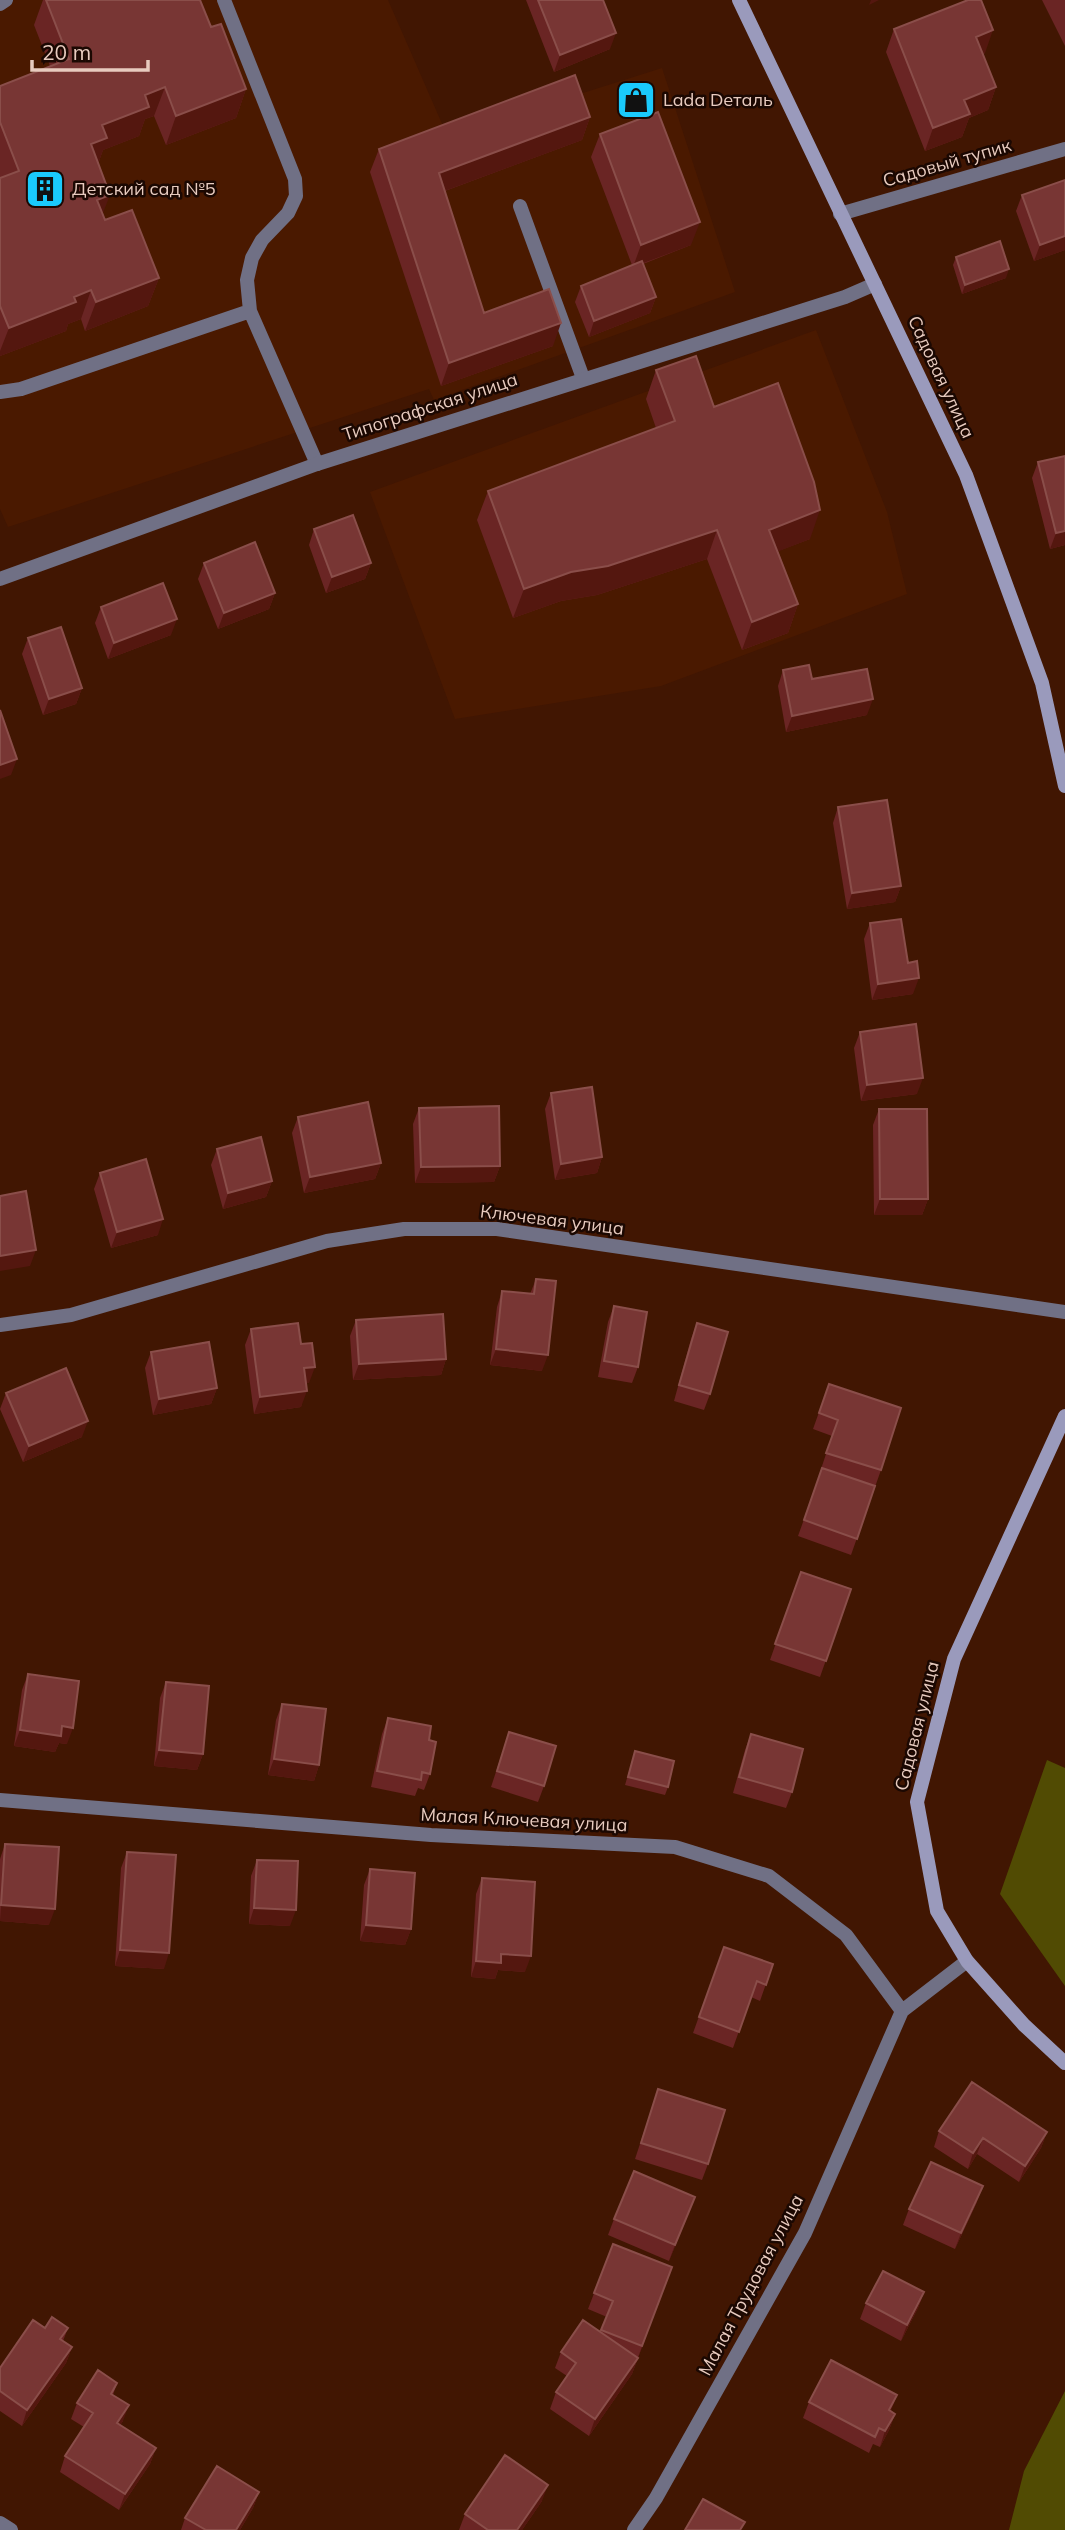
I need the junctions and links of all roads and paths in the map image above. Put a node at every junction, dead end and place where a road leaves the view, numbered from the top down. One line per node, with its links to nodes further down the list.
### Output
1 (6, 0): 4 (street)
2 (224, 0): 9 (street)
3 (739, 0): 7 (main road, Садовая улица)
4 (0, 4)
5 (1065, 149): 7 (street, Садовый тупик)
6 (520, 206): 10 (street)
7 (840, 214): 8 (main road, Садовая улица)
8 (875, 284): 10 (street, Типографская улица); 14 (main road, Садовая улица)
9 (250, 310): 11 (street); 12 (street)
10 (583, 378): 12 (street, Типографская улица)
11 (0, 392)
12 (317, 464): 13 (street, Типографская улица)
13 (0, 579)
14 (1065, 786)
15 (1065, 1312): 16 (street, Ключевая улица)
16 (0, 1325)
17 (1065, 1416): 19 (main road, Садовая улица)
18 (0, 1800): 20 (street, Малая Ключевая улица)
19 (967, 1961): 20 (street); 21 (main road, Садовая улица)
20 (902, 2011): 24 (street, Малая Трудовая улица)
21 (1065, 2063)
22 (0, 2523): 23 (street)
23 (11, 2530)
24 (634, 2530)

